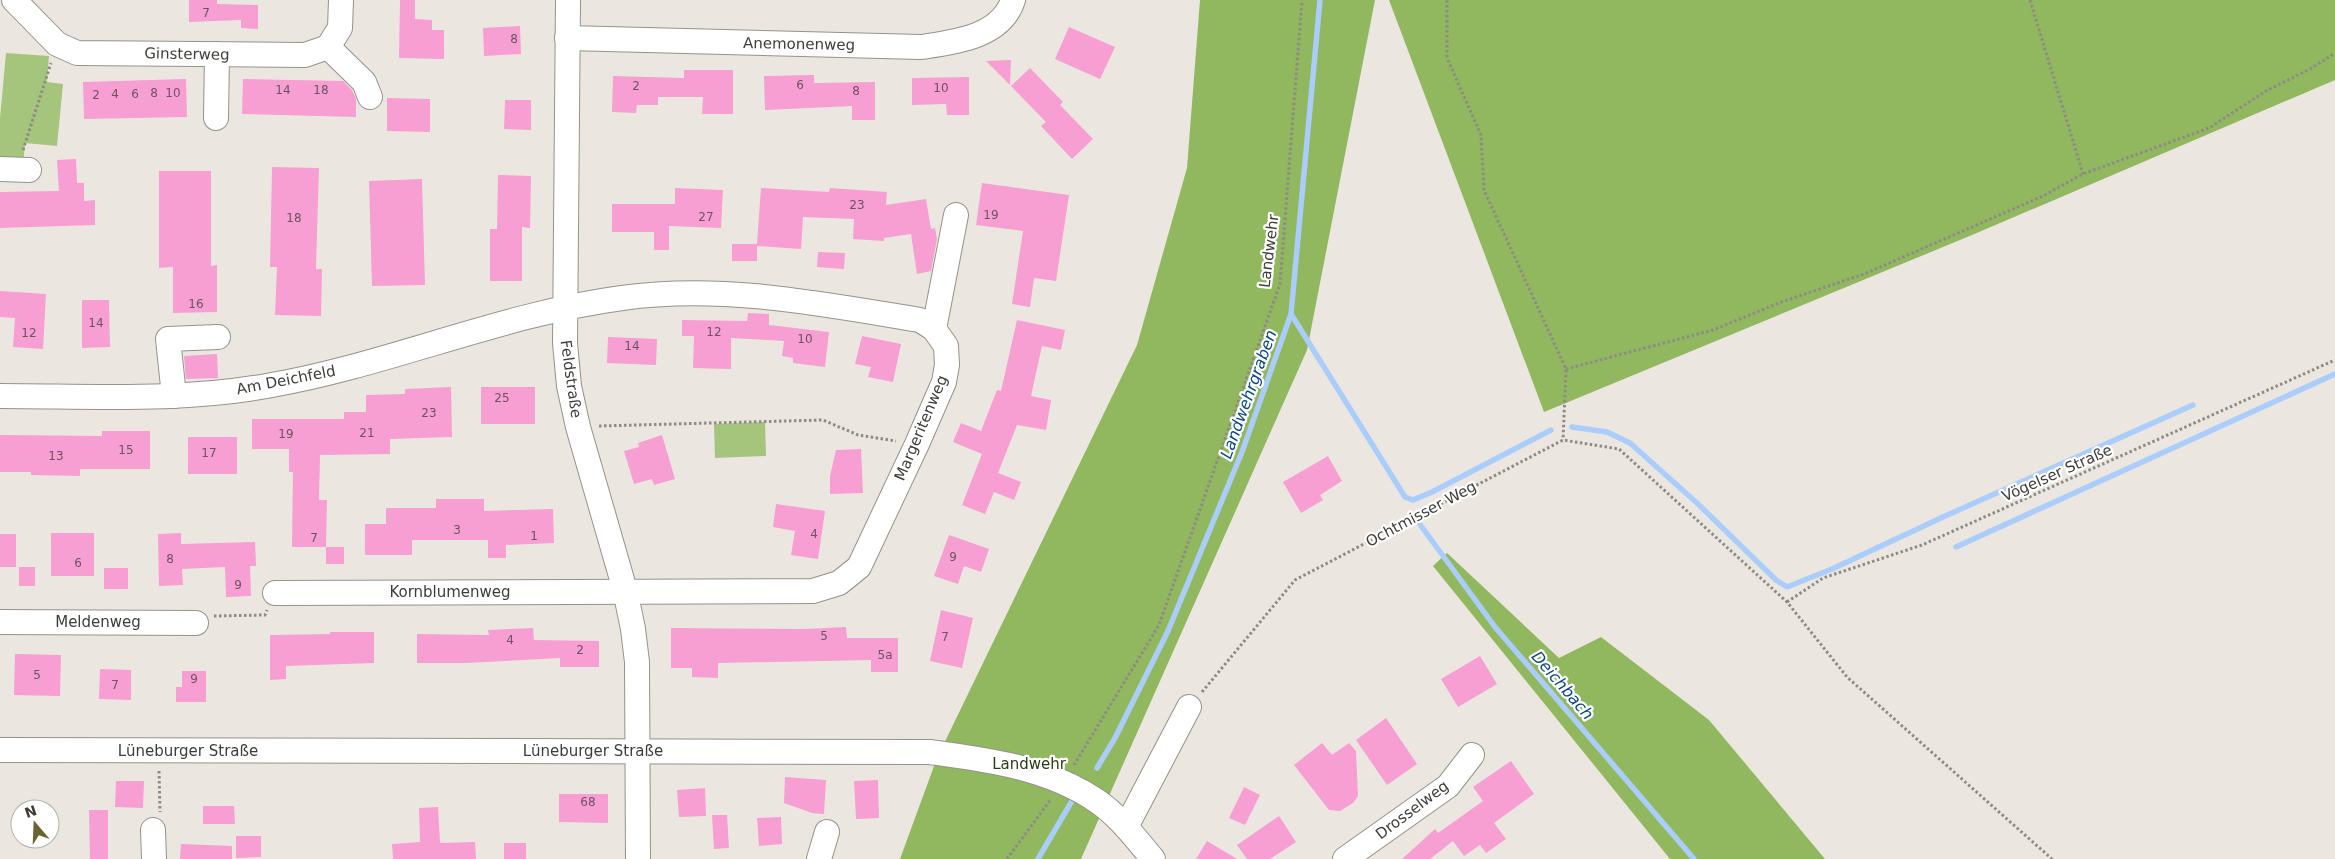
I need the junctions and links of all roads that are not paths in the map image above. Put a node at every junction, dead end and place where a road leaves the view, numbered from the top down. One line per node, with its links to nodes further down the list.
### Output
1 (14, 0): 7 (street, Ginsterweg)
2 (341, 0): 6 (street)
3 (568, 0): 5 (street, Feldstraße)
4 (1012, 0): 5 (street, Anemonenweg)
5 (567, 38): 12 (street, Feldstraße)
6 (328, 48): 7 (street, Ginsterweg); 8 (street)
7 (217, 54): 9 (street)
8 (370, 97)
9 (216, 118)
10 (956, 215): 14 (street)
11 (970, 234): 14 (street)
12 (565, 308): 14 (street); 16 (street, Am Deichfeld); 17 (street, Feldstraße)
13 (218, 338): 16 (street)
14 (940, 338): 17 (street, Margeritenweg)
15 (0, 396): 16 (street, Am Deichfeld)
16 (174, 396)
17 (625, 590): 18 (street, Kornblumenweg); 23 (street, Feldstraße)
18 (274, 593)
19 (0, 622): 20 (street, Meldenweg)
20 (196, 623)
21 (1189, 707): 25 (street)
22 (0, 750): 23 (street, Lüneburger Straße)
23 (638, 751): 25 (street, Lüneburger Straße); 29 (street, Feldstraße)
24 (1472, 754): 32 (street, Drosselweg)
25 (1126, 827): 31 (street, Lüneburger Straße)
26 (154, 830): 28 (street)
27 (827, 832): 30 (street)
28 (154, 859)
29 (638, 859)
30 (819, 859)
31 (1153, 859)
32 (1345, 859)

